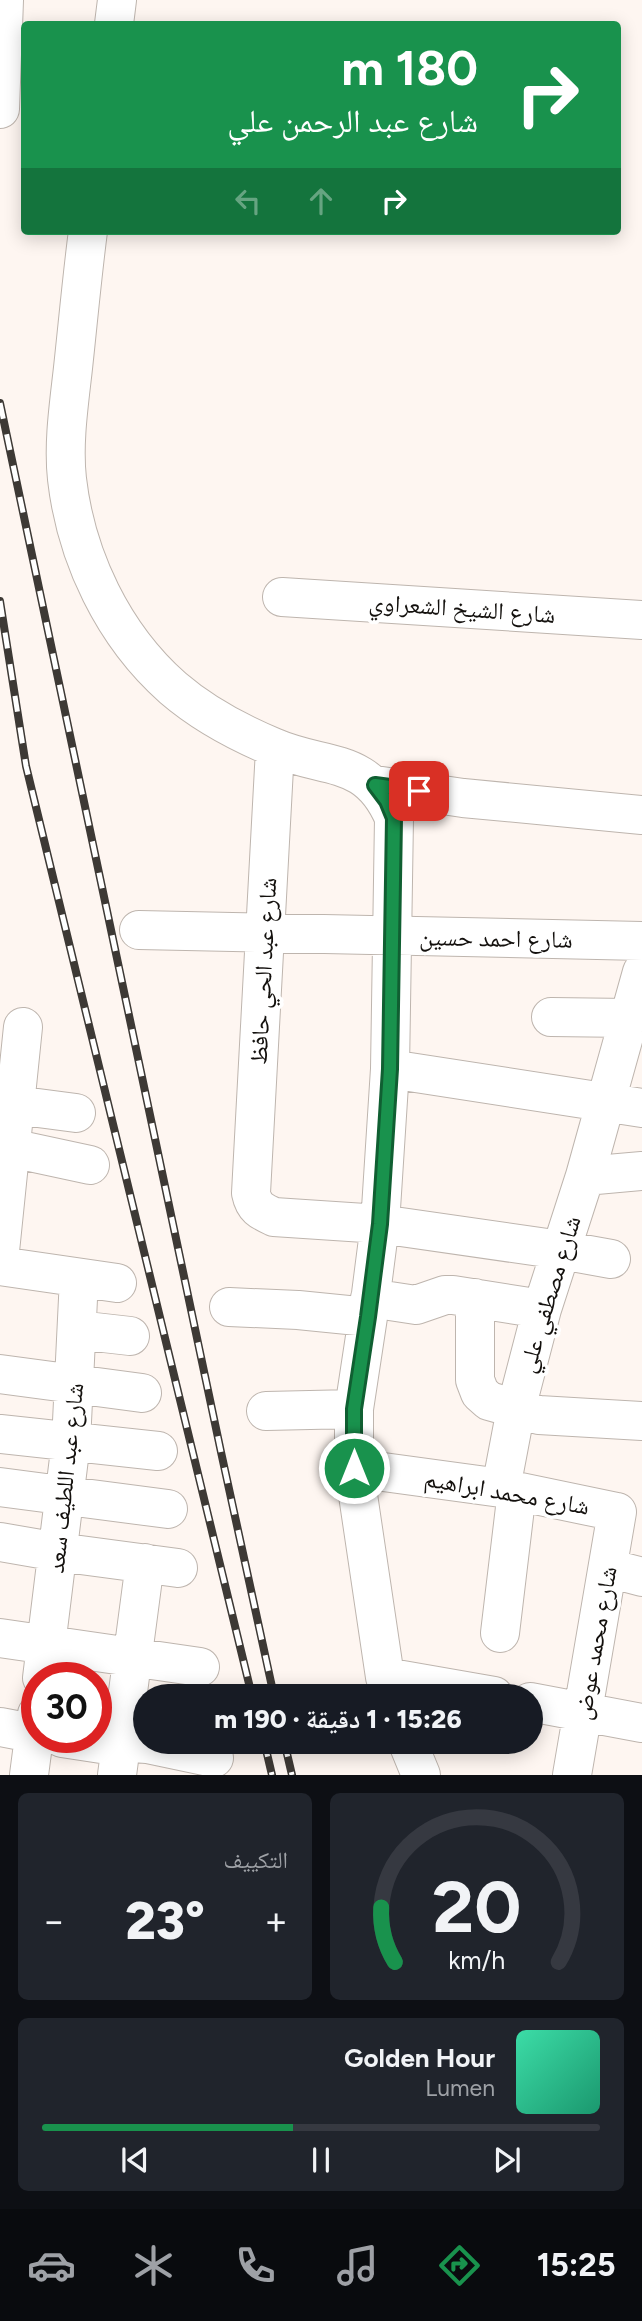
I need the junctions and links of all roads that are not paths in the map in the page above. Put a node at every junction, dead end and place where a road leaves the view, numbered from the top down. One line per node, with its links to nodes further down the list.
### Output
1 (4, 0): 4 (street)
2 (117, 0): 3 (street)
3 (114, 21)
4 (0, 109)
5 (88, 235): 8 (street)
6 (282, 597): 7 (street, شارع الشيخ الشعراوي)
7 (642, 620)
8 (275, 749): 9 (street); 12 (street, شارع عبد الحي حافظ)
9 (375, 785): 10 (street); 13 (street)
10 (642, 815)
11 (139, 930): 12 (street, شارع احمد حسين)
12 (265, 933): 13 (street, شارع احمد حسين); 27 (street, شارع عبد الحي حافظ)
13 (392, 936): 14 (street, شارع احمد حسين); 19 (street)
14 (642, 941)
15 (642, 972): 17 (street, شارع مصطفي علي)
16 (551, 1017): 17 (street)
17 (632, 1026): 21 (street, شارع مصطفي علي)
18 (23, 1027): 20 (street)
19 (390, 1069): 21 (street); 27 (street)
20 (15, 1105): 22 (street); 23 (street)
21 (624, 1106): 26 (street, شارع مصطفي علي)
22 (76, 1113)
23 (11, 1148): 24 (street); 29 (street)
24 (90, 1165)
25 (642, 1171): 26 (street)
26 (586, 1176): 28 (street, شارع مصطفي علي)
27 (380, 1224): 28 (street); 36 (street)
28 (561, 1250): 30 (street); 37 (street, شارع مصطفي علي)
29 (0, 1251)
30 (611, 1259)
31 (0, 1266): 32 (street)
32 (79, 1278): 33 (street); 38 (street, شارع عبد اللطيف سعد)
33 (117, 1283)
34 (475, 1298): 36 (street); 37 (street); 44 (street)
35 (229, 1307): 36 (street)
36 (369, 1308): 43 (street)
37 (542, 1309): 44 (street, شارع مصطفي علي)
38 (77, 1330): 39 (street); 41 (street, شارع عبد اللطيف سعد)
39 (130, 1336)
40 (0, 1374): 41 (street)
41 (75, 1384): 42 (street); 48 (street, شارع عبد اللطيف سعد)
42 (142, 1393)
43 (354, 1409): 45 (street); 50 (street)
44 (516, 1409): 46 (street); 52 (street, شارع مصطفي علي)
45 (266, 1411)
46 (642, 1420)
47 (0, 1434): 48 (street)
48 (71, 1442): 49 (street); 53 (street, شارع عبد اللطيف سعد)
49 (158, 1451)
50 (354, 1468): 52 (street, شارع محمد ابراهيم); 64 (street)
51 (0, 1487): 53 (street)
52 (509, 1490): 54 (street, شارع محمد ابراهيم); 59 (street, شارع مصطفي علي)
53 (65, 1495): 55 (street); 57 (street, شارع عبد اللطيف سعد)
54 (630, 1507): 58 (street, شارع محمد عوض)
55 (168, 1509)
56 (0, 1542): 57 (street)
57 (58, 1552): 61 (street); 62 (street, شارع عبد اللطيف سعد)
58 (625, 1573): 66 (street, شارع محمد عوض)
59 (500, 1633)
60 (0, 1638): 62 (street)
61 (132, 1657): 62 (street); 63 (street); 72 (street)
62 (44, 1661)
63 (200, 1667)
64 (388, 1684)
65 (543, 1704): 66 (street)
66 (583, 1711): 67 (street); 75 (street, شارع محمد عوض)
67 (642, 1723)
68 (31, 1753): 73 (street)
69 (98, 1753): 72 (street)
70 (412, 1754): 74 (street)
71 (214, 1758): 72 (street)
72 (119, 1761)
73 (29, 1775)
74 (421, 1775)
75 (572, 1775)

